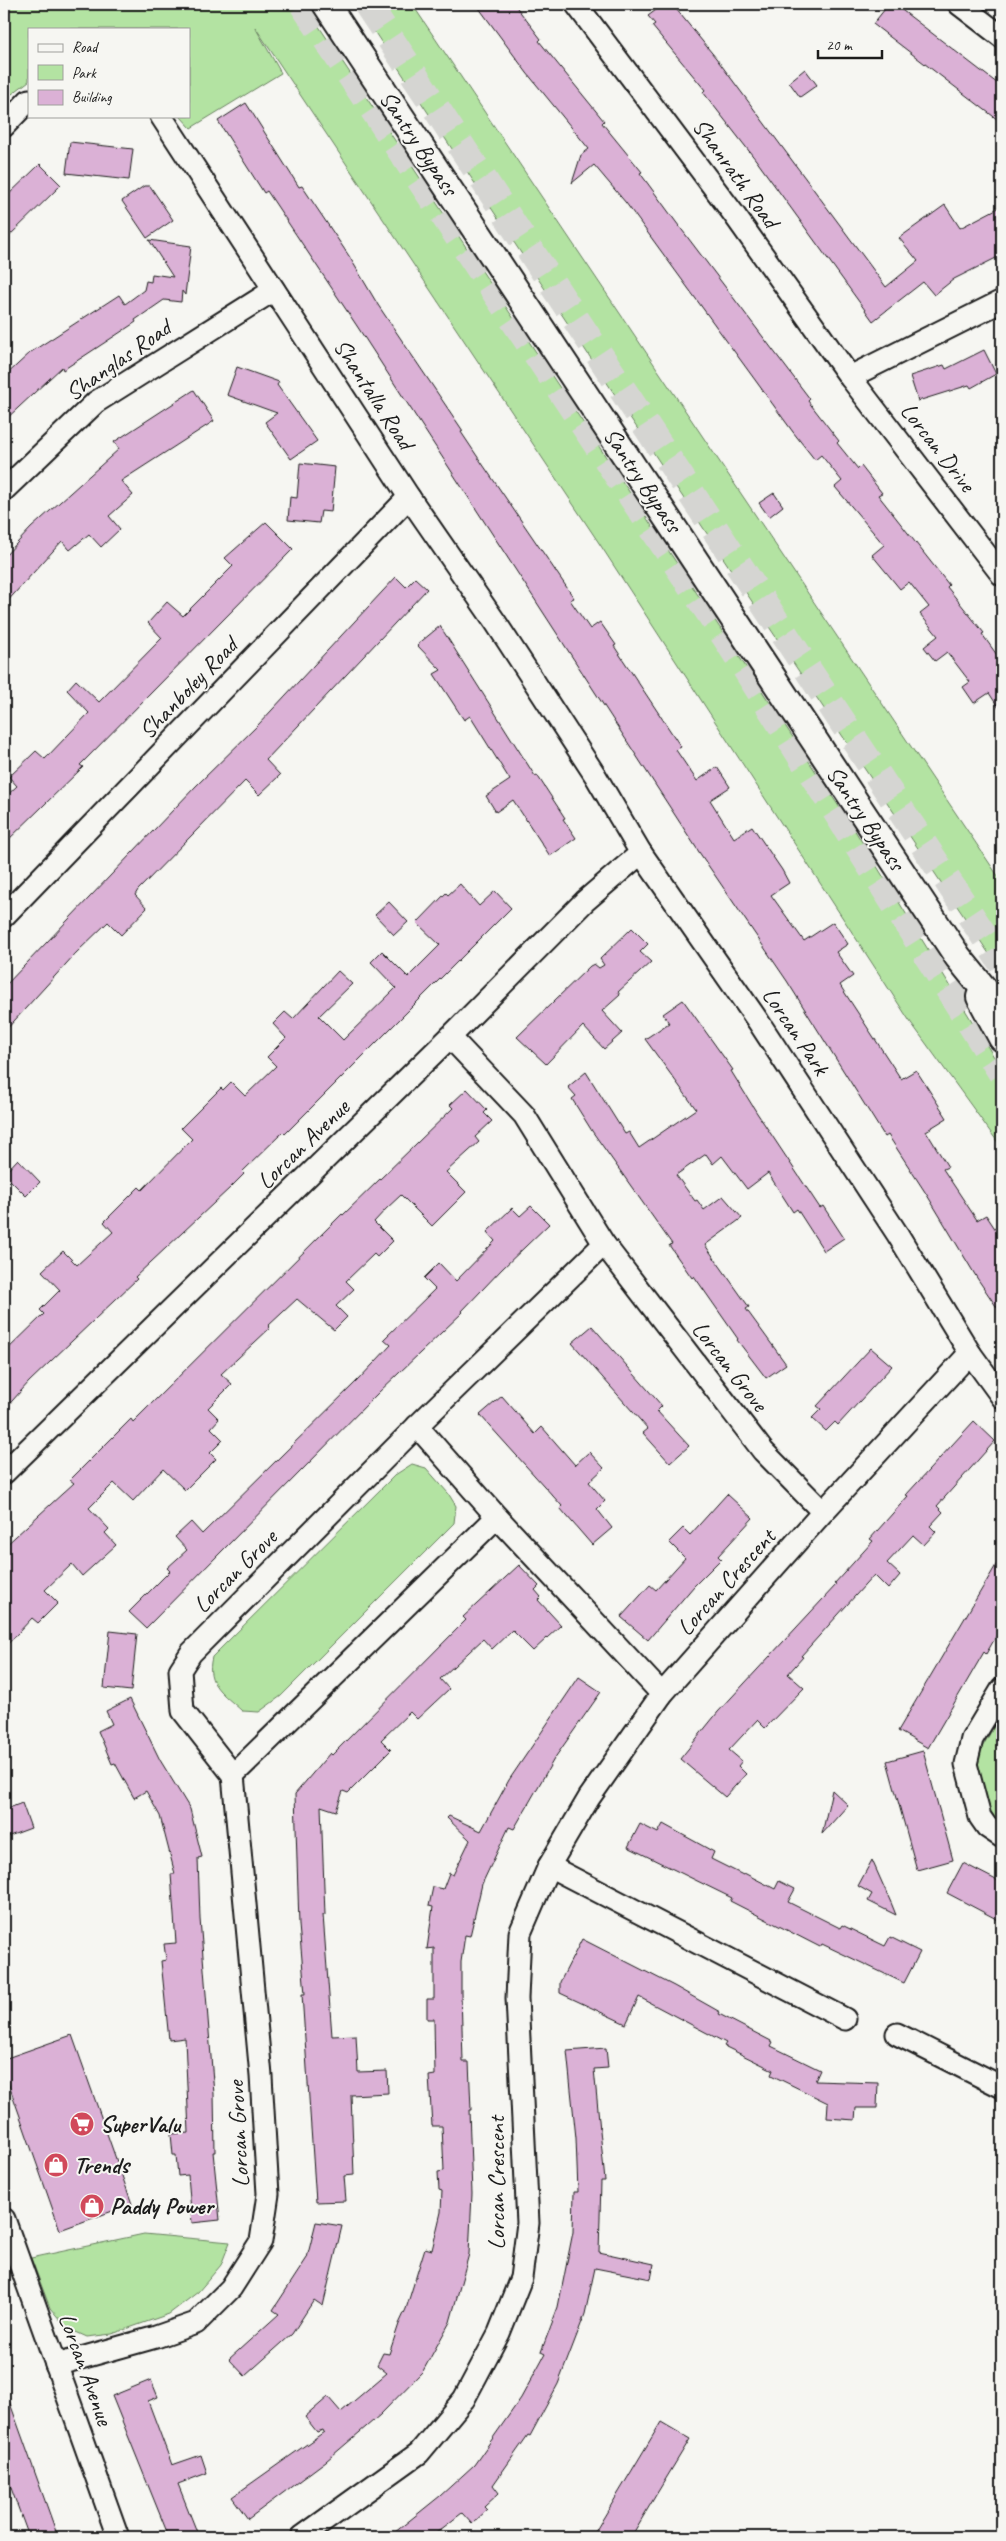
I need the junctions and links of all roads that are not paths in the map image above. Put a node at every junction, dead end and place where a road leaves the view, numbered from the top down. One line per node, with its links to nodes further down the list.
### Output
1 (326, 4): 17 (main road, Santry Bypass)
2 (576, 4): 10 (street, Shanrath Road)
3 (959, 4): 4 (street)
4 (1002, 37)
5 (28, 101): 7 (street)
6 (162, 118): 8 (street, Shantalla Road)
7 (4, 126)
8 (274, 290): 11 (street, Shanglas Road); 12 (street, Shantalla Road)
9 (1002, 300): 10 (street)
10 (850, 377): 13 (street, Lorcan Drive)
11 (4, 490)
12 (409, 497): 14 (street, Shantalla Road); 16 (street, Shanboley Road)
13 (1002, 575)
14 (545, 699): 15 (street, Lorcan Park)
15 (642, 853): 19 (street, Lorcan Avenue); 22 (street, Lorcan Park)
16 (4, 916)
17 (958, 957): 18 (main road, Santry Bypass); 20 (main road, Santry Bypass)
18 (1002, 1012)
19 (450, 1037): 21 (street, Lorcan Grove); 25 (street, Lorcan Avenue)
20 (1002, 1038)
21 (604, 1244): 24 (street, Lorcan Grove); 26 (street, Lorcan Grove)
22 (970, 1353): 23 (street, Lorcan Park); 26 (street, Lorcan Crescent)
23 (1001, 1396)
24 (417, 1426): 27 (street); 30 (street, Lorcan Grove)
25 (4, 1473)
26 (823, 1512): 29 (street, Lorcan Crescent)
27 (496, 1517): 29 (street); 30 (street)
28 (1002, 1689): 31 (street)
29 (662, 1694): 32 (street, Lorcan Crescent)
30 (233, 1775): 37 (street, Lorcan Grove)
31 (1002, 1838)
32 (549, 1866): 33 (street); 39 (street, Lorcan Crescent)
33 (845, 2019)
34 (897, 2034): 35 (street)
35 (1002, 2087)
36 (4, 2219): 37 (street, Lorcan Avenue)
37 (56, 2365): 38 (street, Lorcan Avenue)
38 (118, 2537)
39 (302, 2537)

